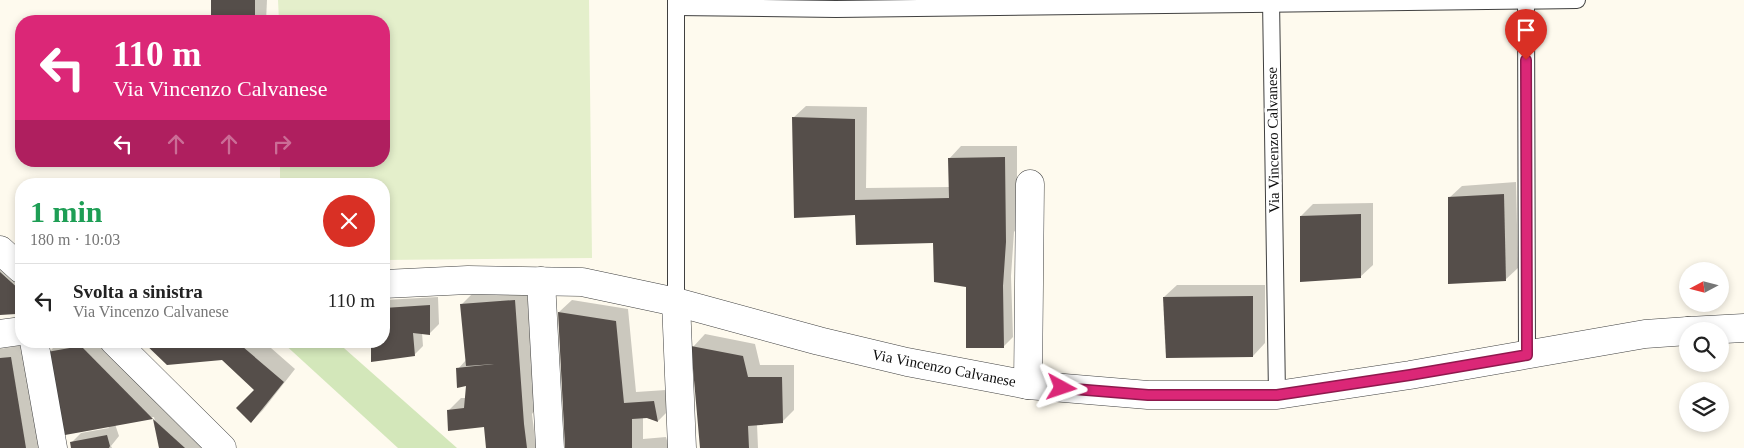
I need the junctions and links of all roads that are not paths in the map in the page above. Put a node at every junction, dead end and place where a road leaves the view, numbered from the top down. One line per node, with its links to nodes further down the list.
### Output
1 (1526, 0): 2 (lane); 3 (lane); 19 (lane)
2 (1577, 0)
3 (1271, 2): 4 (lane); 21 (lane, Via Vincenzo Calvanese)
4 (1027, 3): 5 (lane)
5 (676, 4): 11 (lane)
6 (1030, 184): 20 (street)
7 (0, 250): 8 (street)
8 (15, 264)
9 (542, 281): 10 (street, Via Vincenzo Calvanese); 11 (street, Via Vincenzo Calvanese); 24 (street)
10 (390, 284)
11 (676, 302): 20 (street, Via Vincenzo Calvanese); 25 (street)
12 (1744, 328): 13 (street, Via Vincenzo Calvanese)
13 (1729, 329)
14 (15, 332): 16 (street)
15 (1679, 332): 19 (street, Via Vincenzo Calvanese)
16 (0, 334)
17 (35, 348): 22 (street)
18 (121, 348): 23 (street)
19 (1527, 355): 21 (street, Via Vincenzo Calvanese)
20 (1028, 385): 21 (street, Via Vincenzo Calvanese)
21 (1277, 395)
22 (53, 448)
23 (222, 448)
24 (550, 448)
25 (682, 448)

